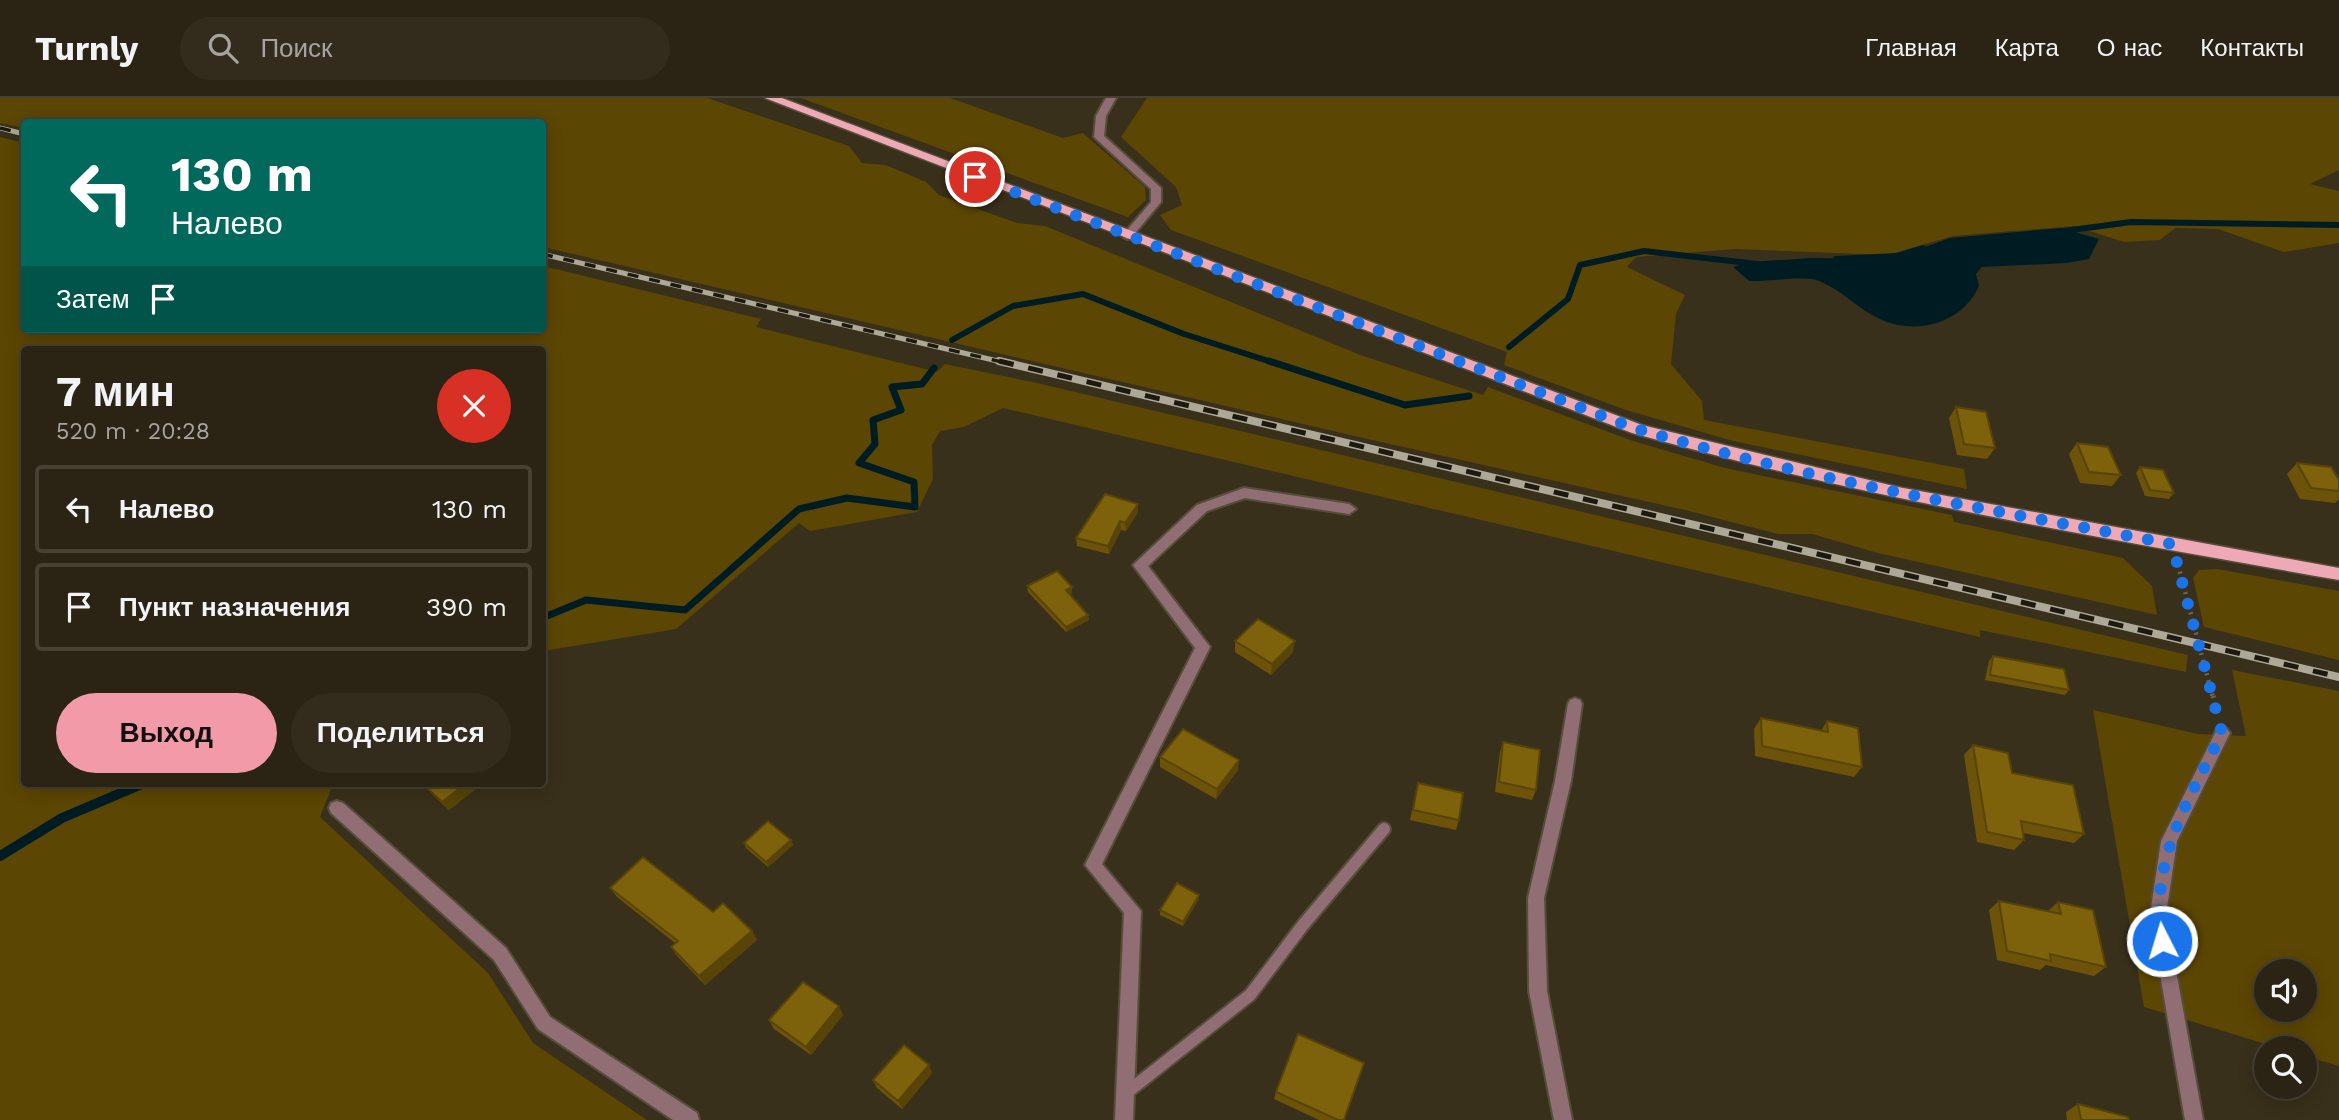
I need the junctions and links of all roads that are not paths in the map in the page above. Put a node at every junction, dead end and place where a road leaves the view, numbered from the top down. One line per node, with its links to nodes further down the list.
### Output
1 (771, 98): 3 (main road)
2 (1111, 98): 3 (street)
3 (1127, 236): 5 (main road)
4 (1349, 509): 10 (street)
5 (2339, 574)
6 (1575, 704): 13 (street)
7 (2222, 733): 14 (street)
8 (337, 808): 11 (street)
9 (1384, 828): 10 (lane)
10 (1125, 1094): 12 (street)
11 (690, 1120)
12 (1124, 1120)
13 (1563, 1120)
14 (2194, 1120)

